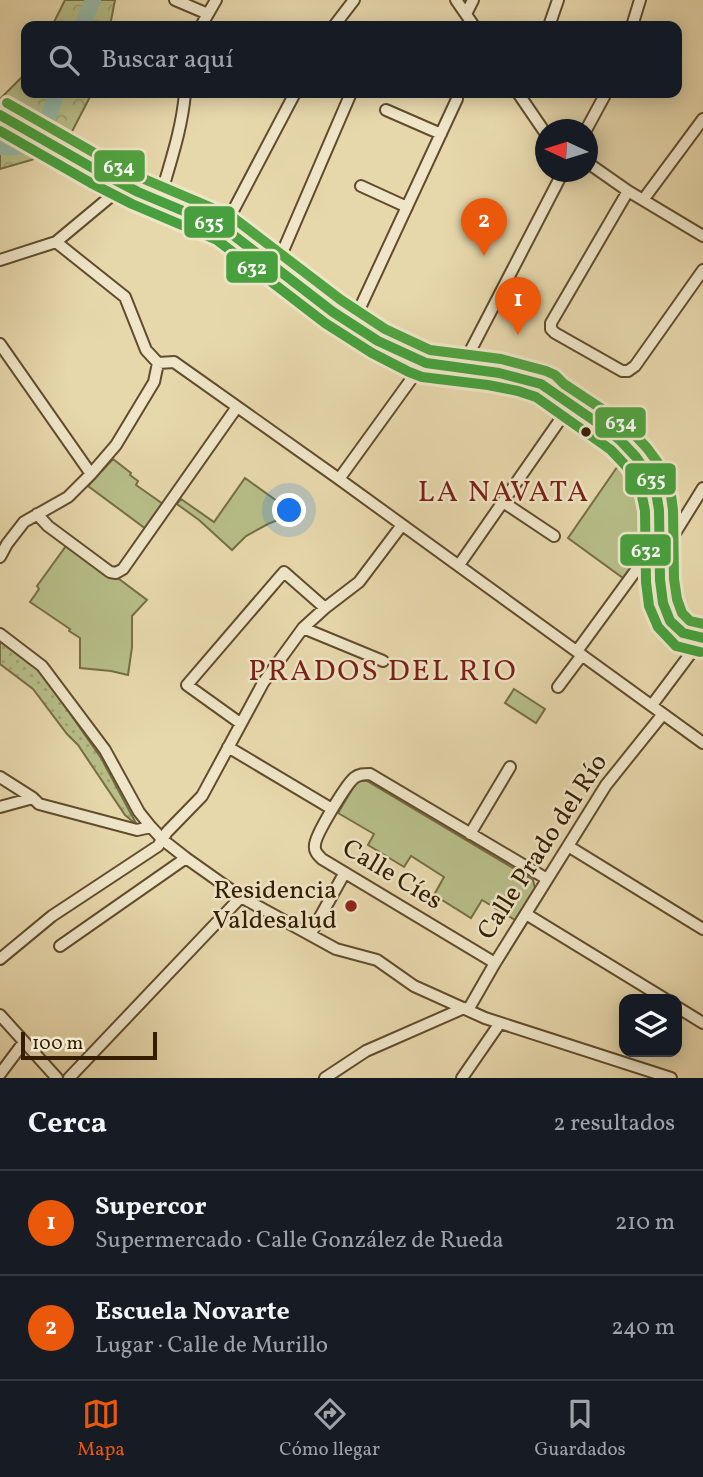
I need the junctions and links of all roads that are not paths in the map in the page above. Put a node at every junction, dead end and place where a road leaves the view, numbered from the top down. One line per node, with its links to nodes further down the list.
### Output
1 (175, 0): 8 (street)
2 (216, 0): 8 (street)
3 (354, 0): 11 (street)
4 (456, 0): 9 (street)
5 (474, 0): 9 (street)
6 (558, 0): 13 (street)
7 (640, 0): 14 (street)
8 (208, 14): 10 (street)
9 (466, 14): 12 (street)
10 (204, 21)
11 (338, 21)
12 (471, 21)
13 (551, 21)
14 (634, 21)
15 (185, 98): 33 (street)
16 (292, 98): 35 (street)
17 (349, 98): 39 (street)
18 (521, 98): 23 (street)
19 (603, 98): 24 (street)
20 (457, 99): 26 (street)
21 (386, 110): 26 (street)
22 (0, 114): 28 (main road)
23 (535, 119)
24 (592, 119)
25 (703, 119): 32 (street)
26 (441, 134): 34 (street)
27 (598, 171): 31 (street)
28 (121, 182): 33 (main road); 37 (street)
29 (558, 182): 45 (street)
30 (361, 186): 34 (street)
31 (628, 191): 32 (street); 40 (street)
32 (643, 200): 36 (street)
33 (159, 202): 35 (main road)
34 (407, 207): 41 (street)
35 (224, 229): 39 (main road)
36 (703, 236)
37 (56, 242): 38 (street); 43 (street)
38 (0, 260)
39 (276, 267): 41 (main road)
40 (703, 270)
41 (352, 325): 44 (main road)
42 (0, 344): 51 (street)
43 (158, 363): 50 (street); 51 (street)
44 (423, 363): 45 (main road); 46 (main road); 52 (street)
45 (462, 367): 46 (main road); 47 (main road); 48 (main road)
46 (439, 370): 47 (main road)
47 (507, 384): 48 (main road)
48 (550, 391): 49 (main road)
49 (571, 404): 54 (street); 58 (main road)
50 (237, 407): 52 (street); 55 (street)
51 (91, 474): 55 (street)
52 (339, 479): 56 (street)
53 (703, 488): 58 (street)
54 (503, 502): 57 (street); 61 (street)
55 (37, 514): 60 (street)
56 (402, 525): 61 (street); 62 (street)
57 (554, 536)
58 (660, 538): 59 (main road)
59 (661, 556): 65 (main road); 66 (street)
60 (0, 557)
61 (459, 565): 66 (street)
62 (325, 608): 63 (street); 72 (street)
63 (303, 628): 68 (street); 72 (street)
64 (0, 634): 80 (street)
65 (703, 638)
66 (580, 653): 69 (street); 70 (street)
67 (691, 653): 70 (street)
68 (383, 661)
69 (558, 687)
70 (652, 705): 71 (street)
71 (663, 714): 73 (street); 83 (street, Calle Prado del Río)
72 (240, 723): 74 (street)
73 (703, 743)
74 (228, 747): 79 (street); 82 (street)
75 (510, 767): 81 (street)
76 (0, 776): 77 (street)
77 (33, 798): 78 (street); 80 (street)
78 (0, 807)
79 (332, 809): 81 (street, Calle Cíes); 85 (street, Calle Cíes)
80 (151, 827): 82 (street)
81 (470, 834): 86 (street, Calle Cíes)
82 (163, 840): 84 (street); 92 (street)
83 (568, 846): 86 (street, Calle Prado del Río); 89 (street)
84 (186, 858): 87 (street); 91 (street)
85 (344, 874): 90 (street); 93 (street, Calle Cíes)
86 (547, 879): 88 (street, Calle Prado del Río)
87 (241, 897): 90 (street); 103 (street)
88 (526, 914): 93 (street, Calle Prado del Río); 94 (street)
89 (703, 929)
90 (310, 934): 95 (street)
91 (60, 946)
92 (0, 959)
93 (495, 963): 95 (street, Calle Prado del Río)
94 (657, 994)
95 (466, 1009): 98 (street); 104 (street)
96 (682, 1010): 99 (street)
97 (0, 1015): 100 (street)
98 (499, 1023): 105 (street); 106 (street)
99 (703, 1023)
100 (24, 1042): 101 (street); 102 (street)
101 (0, 1074)
102 (57, 1078)
103 (69, 1078)
104 (325, 1078)
105 (462, 1078)
106 (671, 1078)

